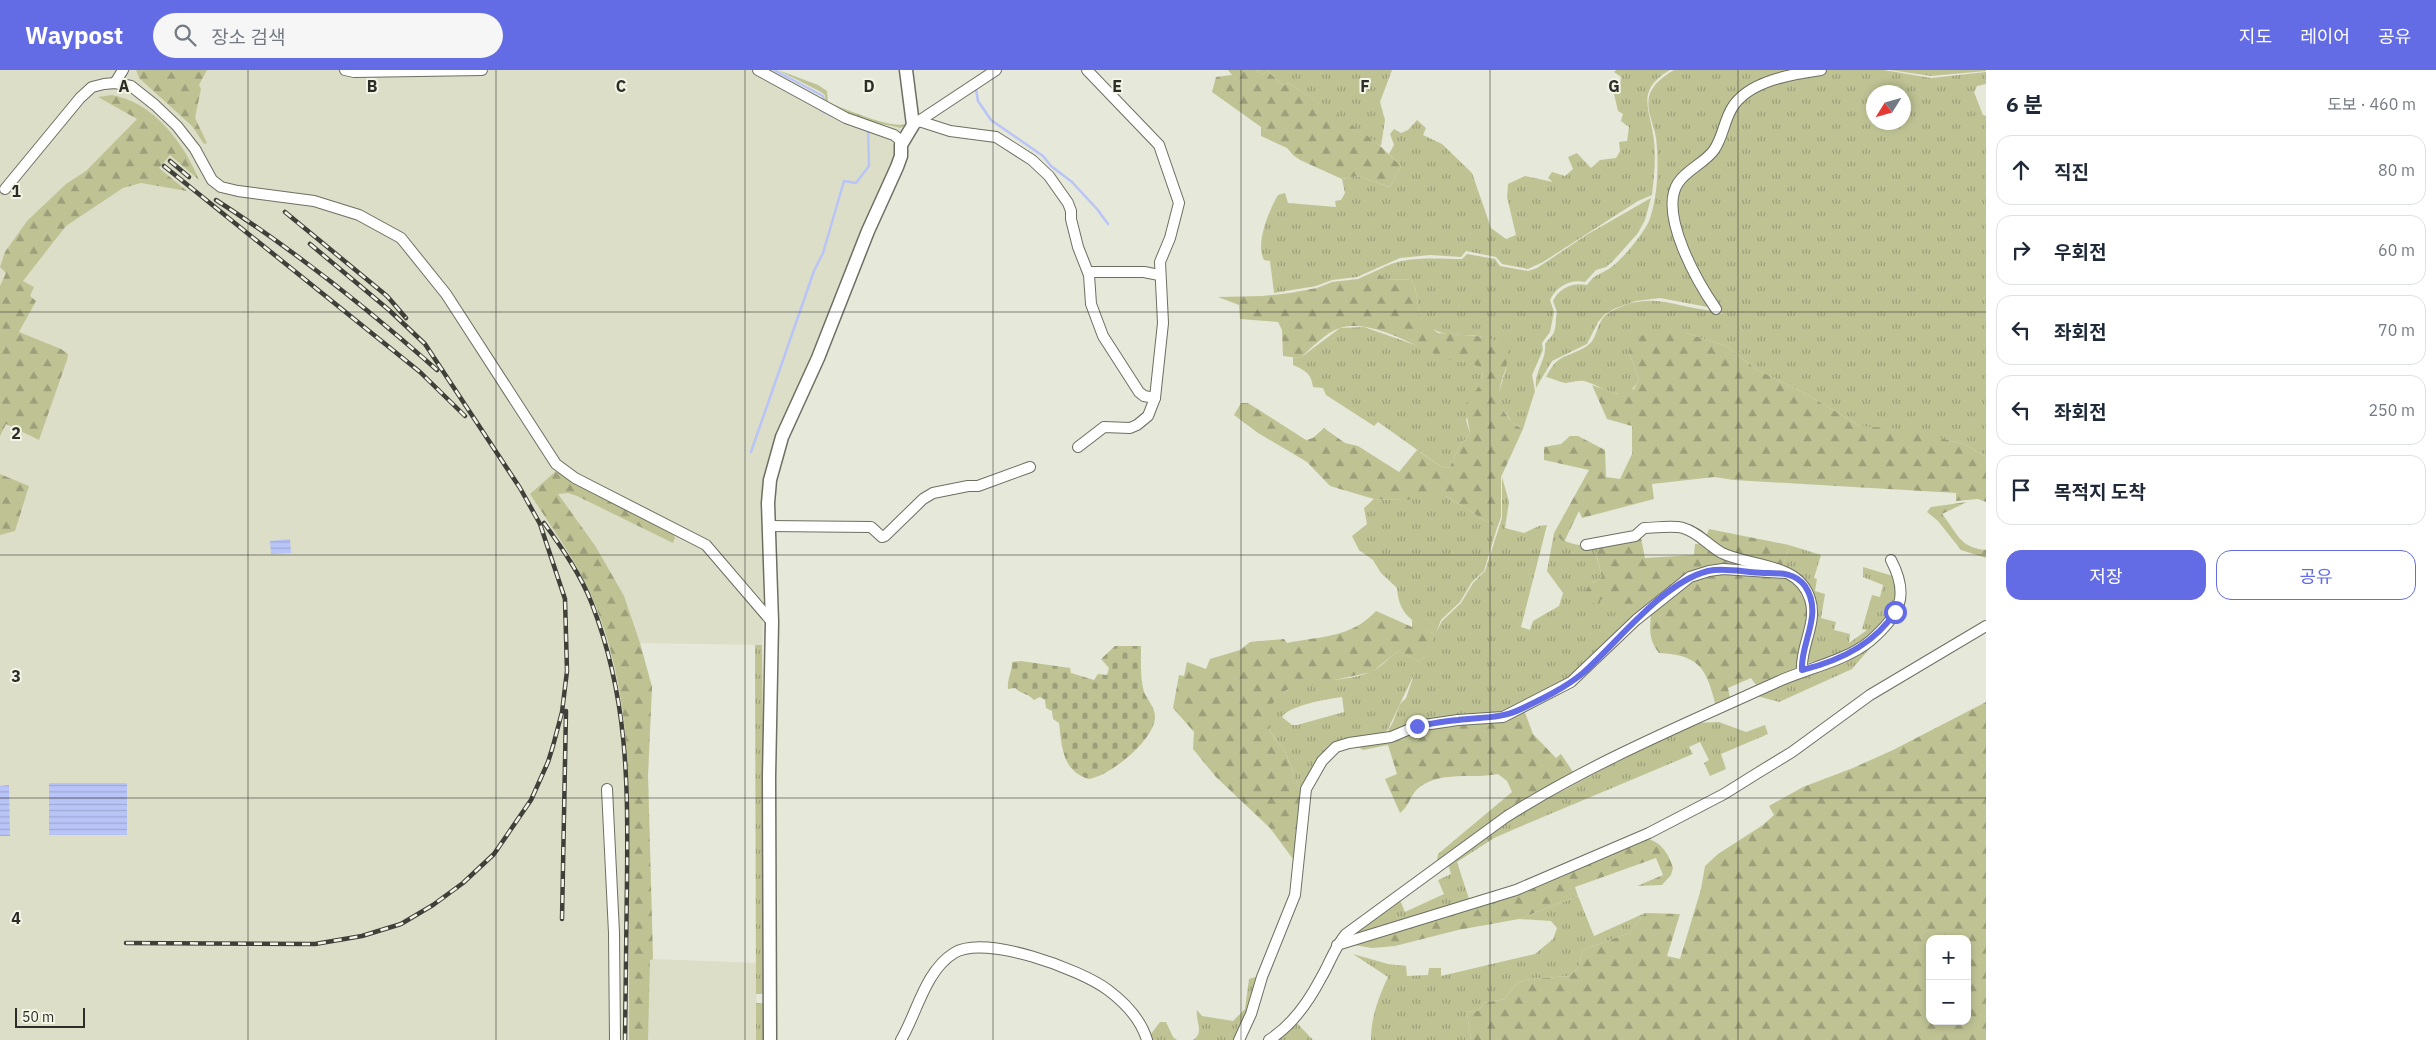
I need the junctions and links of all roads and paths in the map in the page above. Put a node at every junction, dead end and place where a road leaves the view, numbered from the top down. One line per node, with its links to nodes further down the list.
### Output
1 (122, 70): 9 (street)
2 (345, 70): 3 (street)
3 (482, 70)
4 (758, 70): 11 (street)
5 (906, 70): 10 (street)
6 (996, 70): 10 (street)
7 (1087, 70): 14 (street)
8 (1821, 70): 15 (street)
9 (115, 83): 12 (street); 23 (street)
10 (916, 123): 11 (street); 13 (street)
11 (901, 145): 19 (street)
12 (4, 189)
13 (1088, 272): 14 (street); 16 (street)
14 (1159, 275): 16 (street)
15 (1716, 309)
16 (1155, 398): 17 (street)
17 (1078, 447)
18 (1030, 467): 19 (street)
19 (769, 526): 23 (street)
20 (1586, 545): 22 (street)
21 (1891, 560): 25 (street)
22 (1785, 572): 25 (street); 32 (street)
23 (772, 622): 29 (street)
24 (1986, 626): 27 (street)
25 (1802, 670): 27 (street)
26 (607, 789): 28 (street)
27 (1337, 945): 33 (street)
28 (615, 1040)
29 (770, 1040)
30 (901, 1040): 31 (street)
31 (1147, 1040)
32 (1239, 1040)
33 (1269, 1040)

